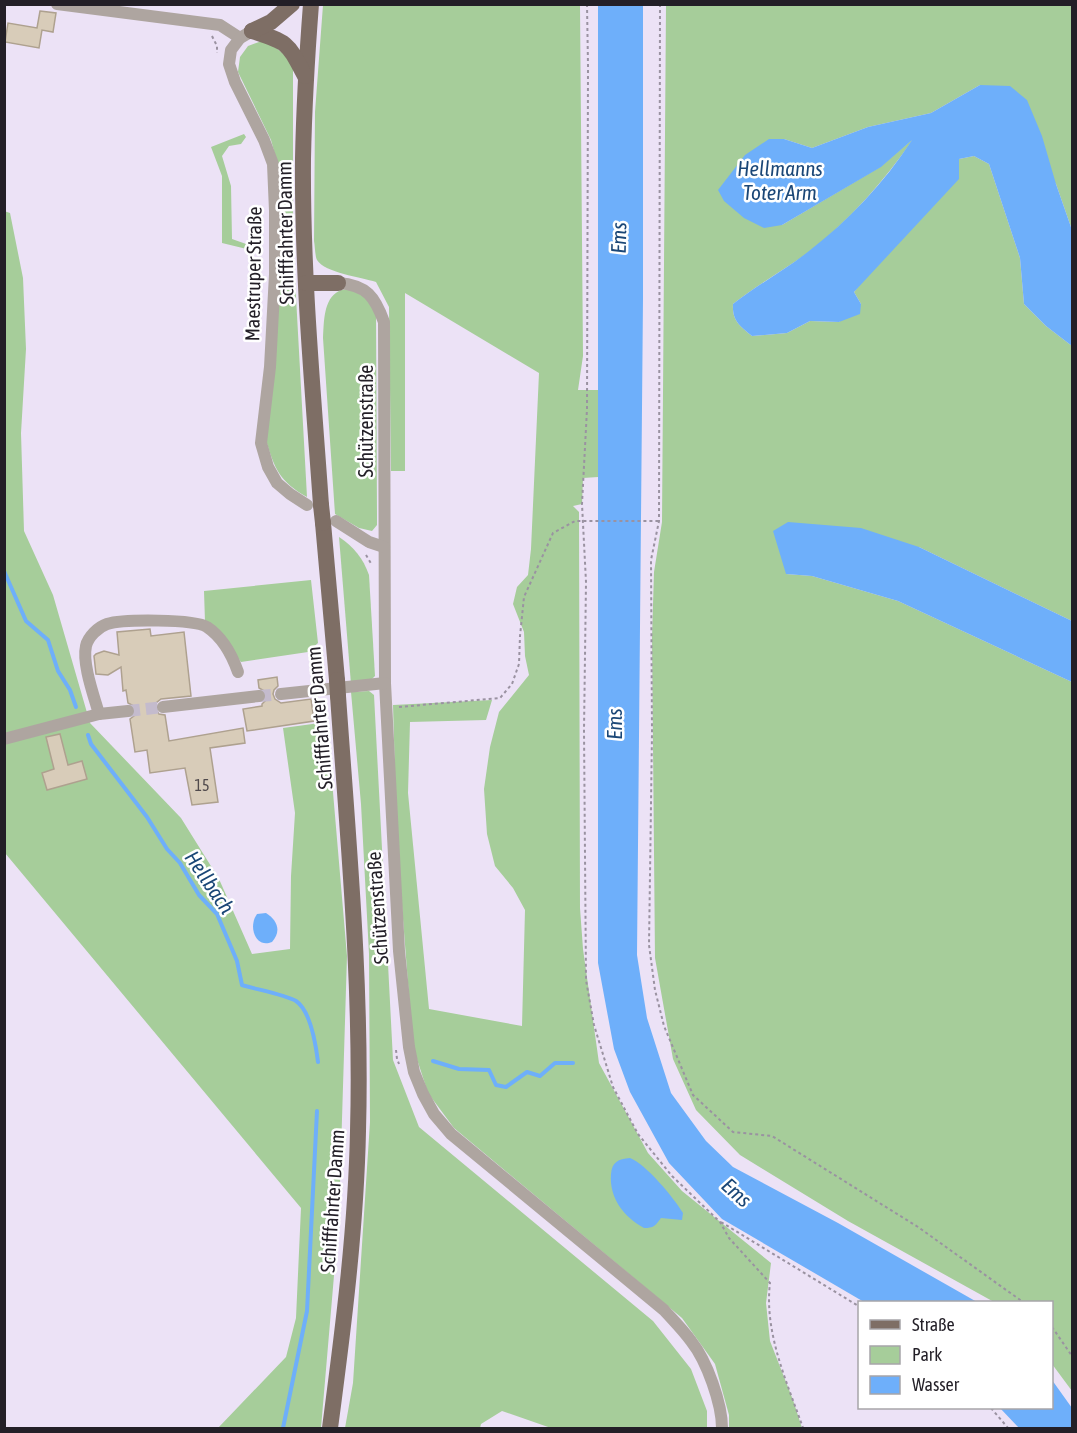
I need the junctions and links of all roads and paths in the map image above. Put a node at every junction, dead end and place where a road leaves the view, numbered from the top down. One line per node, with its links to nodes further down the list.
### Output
1 (57, 4): 6 (street)
2 (292, 4): 7 (main road)
3 (311, 4): 9 (main road, Schifffahrter Damm)
4 (587, 4): 13 (path)
5 (660, 4): 14 (path)
6 (201, 22): 7 (street); 8 (path)
7 (246, 34): 9 (main road); 12 (street, Maestruper Straße)
8 (217, 54)
9 (306, 77): 10 (main road, Schifffahrter Damm)
10 (306, 283): 11 (main road); 12 (main road, Schifffahrter Damm)
11 (338, 283): 16 (street, Schützenstraße)
12 (314, 505): 15 (main road, Schifffahrter Damm, bridge)
13 (585, 521): 14 (path); 23 (path); 30 (path)
14 (657, 521): 31 (path)
15 (329, 522): 16 (street); 36 (main road, Schifffahrter Damm)
16 (384, 547): 20 (street, Schützenstraße)
17 (361, 549): 18 (path)
18 (375, 569)
19 (238, 672): 26 (street)
20 (385, 684): 21 (street); 23 (street, Schützenstraße)
21 (281, 694)
22 (259, 696): 24 (street)
23 (386, 706): 37 (street, Schützenstraße)
24 (163, 707)
25 (128, 711): 26 (street)
26 (99, 714): 27 (street)
27 (4, 739)
28 (396, 1048): 29 (path)
29 (402, 1068)
30 (720, 1222): 32 (path); 38 (path)
31 (1022, 1301)
32 (858, 1305)
33 (1053, 1328): 34 (path)
34 (1072, 1356)
35 (993, 1409): 39 (path)
36 (330, 1428)
37 (722, 1428)
38 (803, 1428)
39 (1008, 1428)

